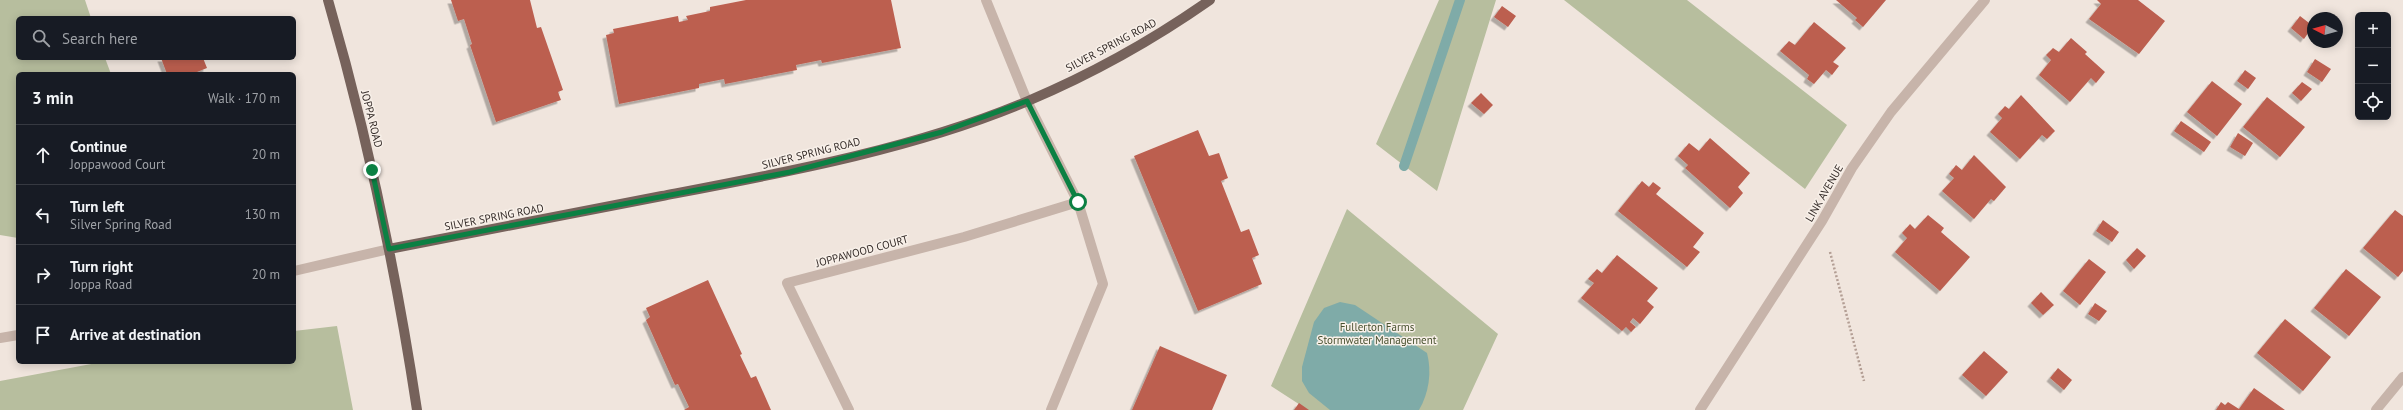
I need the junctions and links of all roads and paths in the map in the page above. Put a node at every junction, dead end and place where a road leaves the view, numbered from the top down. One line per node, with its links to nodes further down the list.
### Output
1 (328, 0): 8 (main road, JOPPA ROAD)
2 (986, 0): 5 (street)
3 (1210, 0): 5 (main road, SILVER SPRING ROAD)
4 (1985, 0): 7 (street, LINK AVENUE)
5 (1027, 101): 6 (street); 8 (main road, SILVER SPRING ROAD)
6 (1078, 202): 15 (street, JOPPAWOOD COURT); 16 (street)
7 (1822, 222): 13 (path); 17 (street, LINK AVENUE)
8 (389, 249): 9 (street); 14 (main road, JOPPA ROAD)
9 (296, 271)
10 (16, 335): 11 (street)
11 (0, 338)
12 (2403, 377): 18 (street)
13 (1864, 381)
14 (417, 410)
15 (849, 410)
16 (1051, 410)
17 (1700, 410)
18 (2376, 410)

